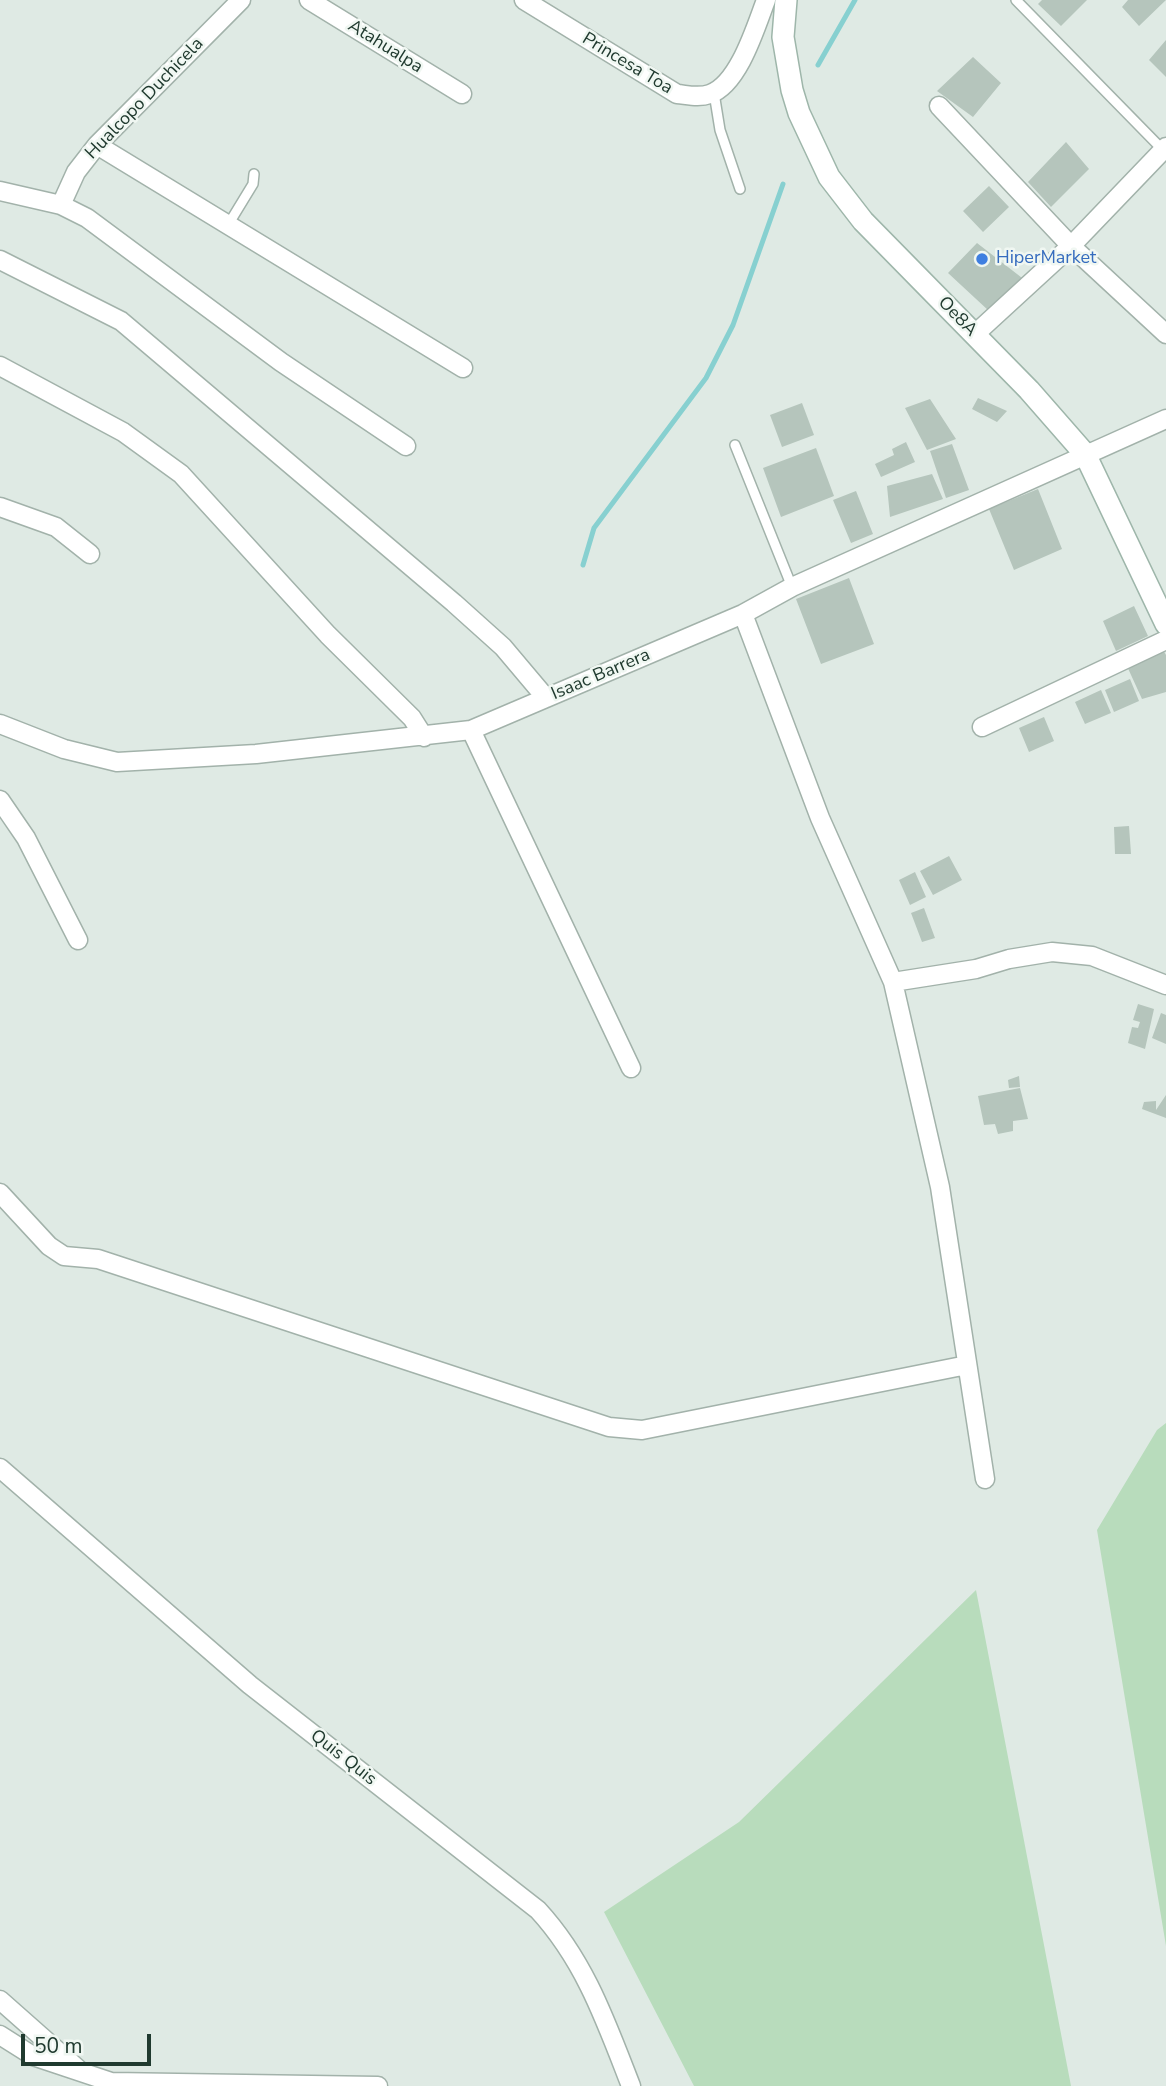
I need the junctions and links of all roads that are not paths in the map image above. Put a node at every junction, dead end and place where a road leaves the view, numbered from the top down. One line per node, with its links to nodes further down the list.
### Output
1 (241, 0): 10 (street, Hualcopo Duchicela)
2 (309, 0): 8 (street, Atahualpa)
3 (524, 0): 7 (street, Princesa Toa)
4 (766, 0): 7 (street)
5 (786, 0): 20 (street, Oe8A)
6 (1016, 0): 11 (lane)
7 (714, 93): 13 (lane)
8 (462, 94)
9 (939, 106): 17 (street)
10 (97, 145): 15 (street, Hualcopo Duchicela); 16 (street)
11 (1164, 149): 17 (street)
12 (254, 174): 16 (lane)
13 (740, 190)
14 (0, 191): 15 (street)
15 (61, 205): 25 (street)
16 (227, 227): 22 (street)
17 (1071, 246): 19 (street); 20 (street)
18 (0, 260): 33 (street)
19 (1166, 334)
20 (974, 335): 26 (street, Oe8A)
21 (0, 366): 37 (street)
22 (463, 368)
23 (1166, 419): 26 (street, Isaac Barrera)
24 (735, 445): 29 (lane)
25 (405, 446)
26 (1085, 454): 29 (street, Isaac Barrera); 31 (street, Oe8A)
27 (0, 507): 28 (street)
28 (90, 554)
29 (792, 587): 30 (street, Isaac Barrera)
30 (743, 614): 33 (street, Isaac Barrera); 40 (street)
31 (1166, 624)
32 (1166, 640): 35 (street)
33 (546, 698): 36 (street, Isaac Barrera)
34 (0, 724): 37 (street, Isaac Barrera)
35 (982, 727)
36 (471, 730): 37 (street, Isaac Barrera); 42 (street)
37 (424, 737)
38 (0, 800): 39 (street)
39 (78, 940)
40 (893, 982): 41 (street); 44 (street)
41 (1166, 985)
42 (631, 1068)
43 (0, 1193): 44 (street)
44 (967, 1365): 46 (street)
45 (0, 1468): 51 (street, Quis Quis)
46 (985, 1479)
47 (0, 2000): 49 (street)
48 (0, 2035): 49 (street)
49 (83, 2074): 50 (street)
50 (378, 2086)
51 (631, 2086)

